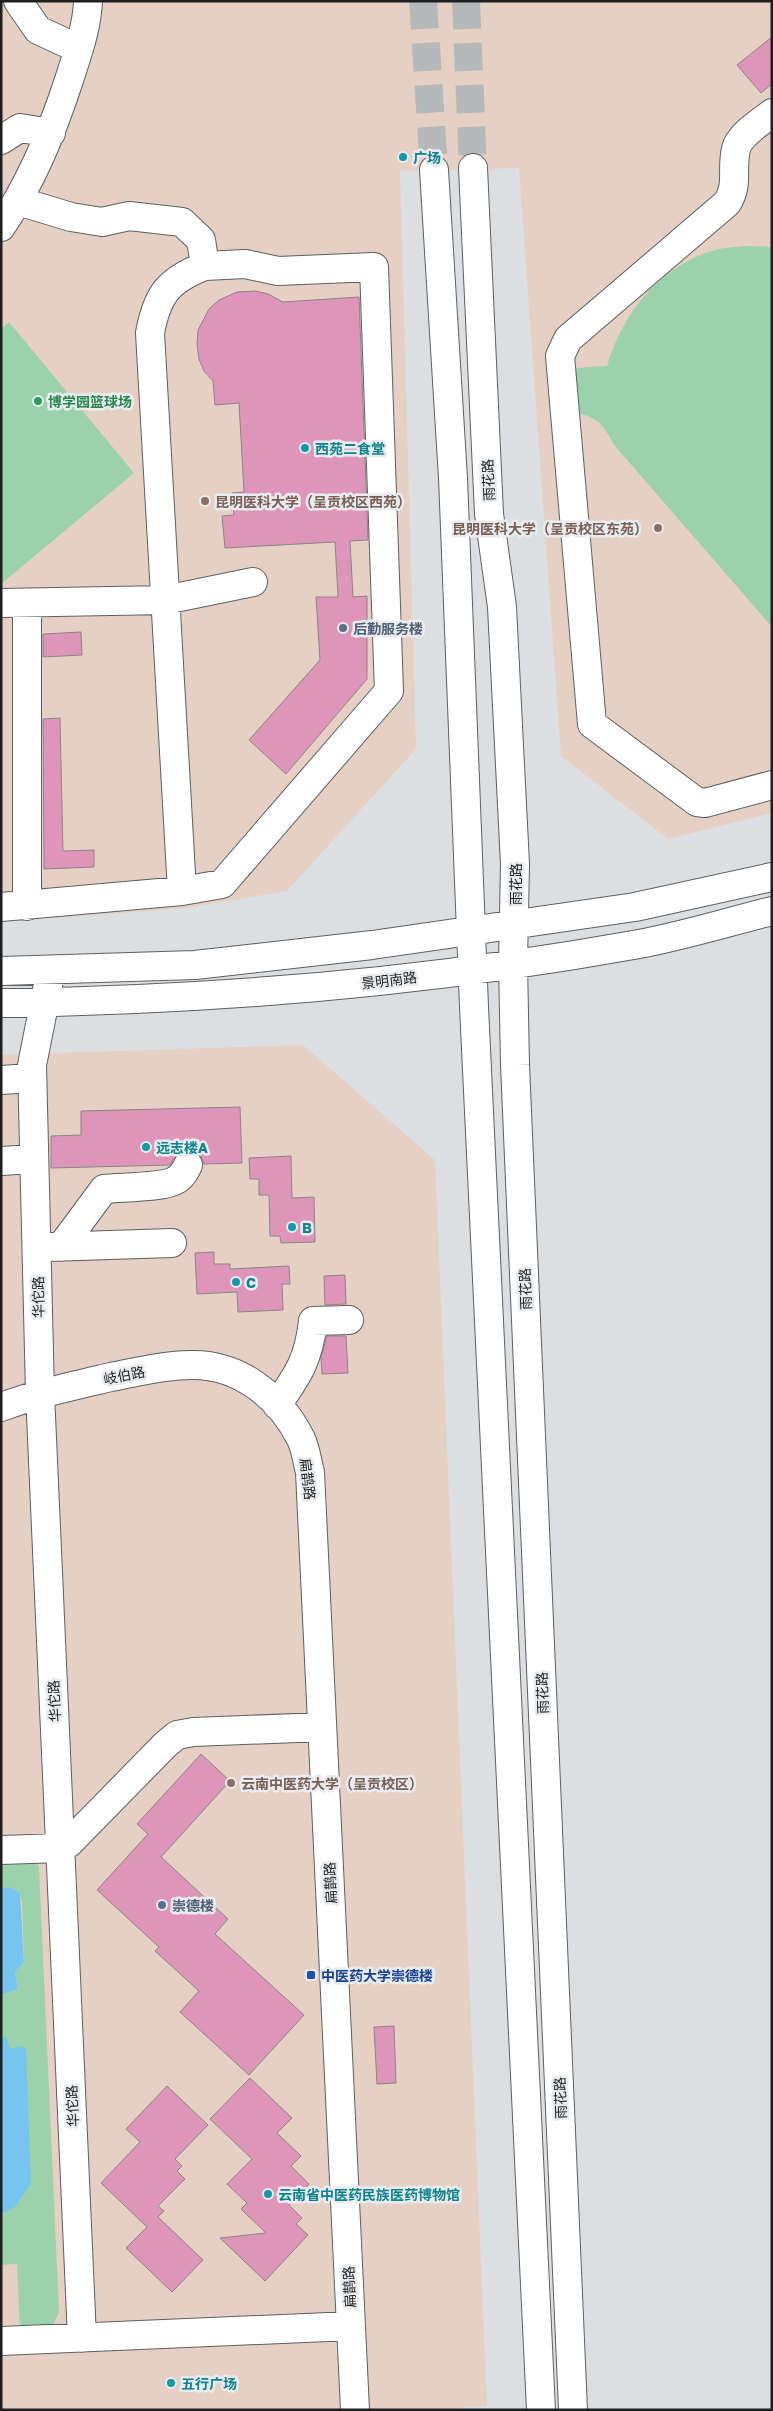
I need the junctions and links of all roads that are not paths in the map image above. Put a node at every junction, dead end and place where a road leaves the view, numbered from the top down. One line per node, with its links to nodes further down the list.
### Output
1 (18, 1): 3 (street)
2 (88, 1): 3 (street)
3 (79, 49): 5 (street)
4 (772, 113): 15 (street)
5 (51, 133): 6 (street); 9 (street)
6 (1, 140)
7 (473, 168): 20 (street, 雨花路)
8 (434, 170): 21 (street)
9 (18, 201): 10 (street); 11 (street)
10 (1, 227)
11 (206, 266): 13 (street); 17 (street)
12 (252, 582): 13 (street)
13 (165, 600): 14 (street); 17 (street)
14 (14, 603): 18 (street)
15 (772, 785)
16 (772, 877): 20 (street)
17 (182, 891): 18 (street)
18 (14, 906)
19 (772, 911): 22 (street, 景明南路)
20 (514, 924): 21 (street); 22 (street, 雨花路)
21 (472, 931): 23 (street); 24 (street)
22 (513, 963): 23 (street, 景明南路); 48 (street, 雨花路)
23 (473, 969): 27 (street, 景明南路); 47 (street)
24 (51, 970): 25 (street); 27 (street, 华佗路)
25 (1, 971)
26 (1, 1003): 27 (street, 景明南路)
27 (44, 1003): 28 (street, 华佗路)
28 (32, 1071): 29 (street); 30 (street, 华佗路)
29 (1, 1080)
30 (34, 1159): 31 (street); 34 (street, 华佗路)
31 (1, 1161)
32 (188, 1165): 34 (street)
33 (172, 1243): 34 (street)
34 (49, 1247): 37 (street, 华佗路)
35 (349, 1320): 38 (street)
36 (247, 1378): 37 (street, 岐伯路); 38 (street, 扁鹊路)
37 (40, 1392): 39 (street, 岐伯路); 41 (street, 华佗路)
38 (277, 1405): 40 (street, 扁鹊路)
39 (1, 1407)
40 (322, 1727): 41 (street); 43 (street, 扁鹊路)
41 (60, 1848): 42 (street); 44 (street, 华佗路)
42 (1, 1850)
43 (351, 2326): 44 (street); 46 (street, 扁鹊路)
44 (82, 2338): 45 (street)
45 (1, 2341)
46 (355, 2410)
47 (541, 2410)
48 (574, 2410)

